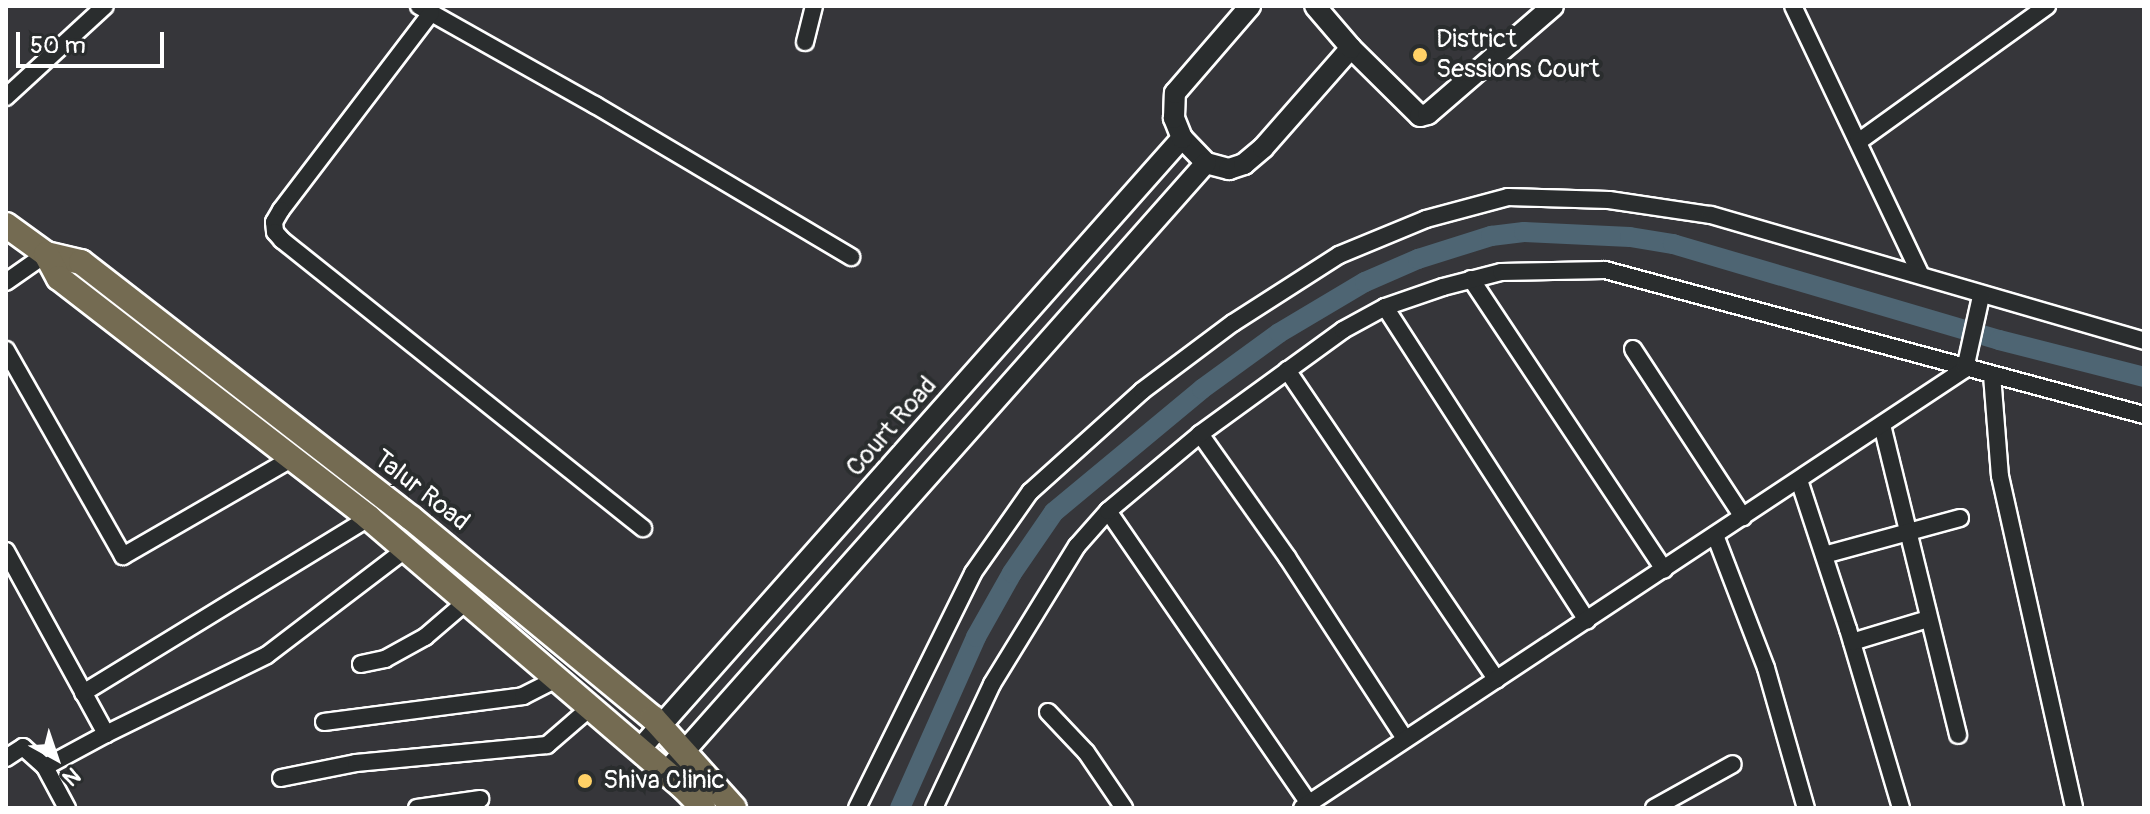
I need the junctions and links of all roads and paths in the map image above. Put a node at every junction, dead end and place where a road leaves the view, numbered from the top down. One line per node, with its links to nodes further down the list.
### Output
1 (105, 6): 11 (street)
2 (814, 6): 9 (street)
3 (1250, 6): 12 (street)
4 (1315, 6): 10 (street)
5 (1553, 6): 10 (street)
6 (1793, 6): 13 (street)
7 (2047, 6): 13 (street)
8 (425, 9): 17 (street); 38 (street)
9 (805, 42)
10 (1351, 48): 14 (street)
11 (6, 97)
12 (1182, 138): 14 (street); 56 (street, Court Road)
13 (1858, 142): 18 (street)
14 (1206, 163): 61 (street)
15 (6, 225): 16 (main road, Talur Road)
16 (46, 254): 20 (street); 32 (main road, Talur Road); 56 (main road, Talur Road)
17 (851, 257)
18 (1920, 273): 21 (street); 73 (street)
19 (1471, 279): 22 (street); 26 (street); 44 (street)
20 (6, 282)
21 (1980, 304): 23 (street); 26 (street)
22 (1385, 307): 27 (street); 47 (street)
23 (2144, 341)
24 (1633, 349): 35 (street)
25 (6, 350): 32 (street)
26 (1967, 361): 28 (street); 30 (street)
27 (1287, 370): 31 (street); 51 (street)
28 (1992, 375): 29 (street); 79 (street)
29 (2144, 415)
30 (1882, 425): 33 (street); 39 (street)
31 (1200, 434): 34 (street); 59 (street)
32 (293, 458): 36 (main road, Talur Road)
33 (1799, 480): 35 (street); 43 (street)
34 (1108, 511): 68 (street); 74 (street)
35 (1743, 517): 40 (street)
36 (369, 518): 41 (main road, Talur Road); 52 (street)
37 (1960, 518): 39 (street)
38 (643, 528)
39 (1908, 530): 43 (street); 46 (street)
40 (1715, 535): 44 (street); 77 (street)
41 (406, 549): 45 (main road, Talur Road); 57 (street)
42 (6, 551): 52 (street)
43 (1824, 555): 48 (street)
44 (1664, 570): 47 (street)
45 (468, 600): 49 (street); 50 (main road, Talur Road)
46 (1928, 619): 48 (street); 58 (street)
47 (1587, 620): 51 (street)
48 (1852, 642): 78 (street)
49 (361, 664)
50 (558, 678): 53 (main road, Talur Road); 55 (street)
51 (1497, 680): 59 (street)
52 (83, 693): 57 (street)
53 (591, 707): 60 (main road, Talur Road); 66 (street)
54 (1048, 712): 75 (street)
55 (324, 722)
56 (661, 725): 60 (street, Court Road); 61 (main road, Talur Road)
57 (106, 734): 64 (street)
58 (1958, 735)
59 (1405, 739): 68 (street)
60 (640, 749): 65 (main road, Talur Road)
61 (685, 750): 65 (street); 72 (main road, Talur Road)
62 (6, 758): 64 (street)
63 (1733, 764): 76 (street)
64 (45, 767): 69 (street)
65 (666, 772): 71 (main road, Talur Road)
66 (281, 778)
67 (480, 799): 70 (street)
68 (1305, 806)
69 (62, 807)
70 (417, 808)
71 (703, 808)
72 (734, 808)
73 (857, 808)
74 (934, 808)
75 (1124, 808)
76 (1654, 808)
77 (1806, 808)
78 (1901, 808)
79 (2074, 808)

